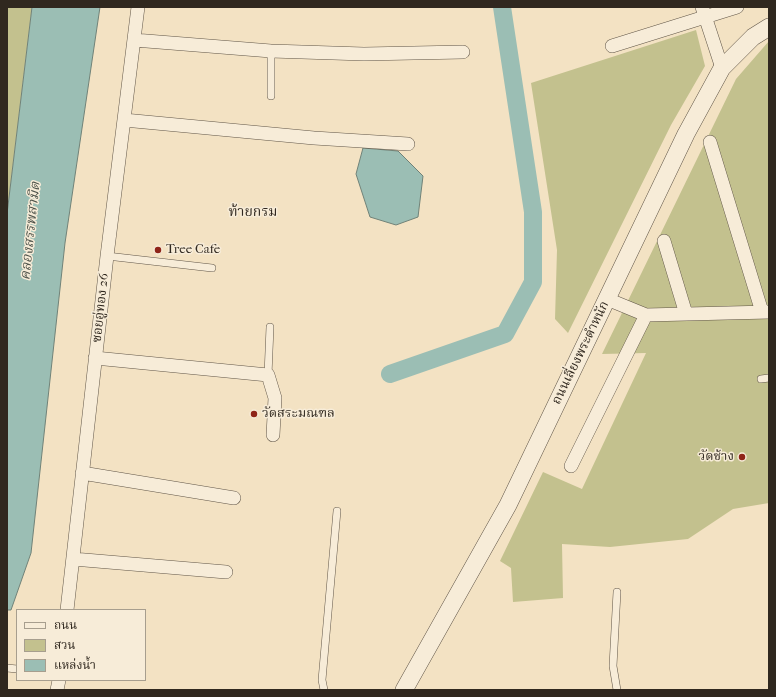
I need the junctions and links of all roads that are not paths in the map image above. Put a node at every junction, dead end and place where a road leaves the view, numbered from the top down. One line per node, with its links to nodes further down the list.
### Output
1 (138, 7): 5 (street, ซอยอู่ทอง 26)
2 (737, 7): 3 (street)
3 (703, 12): 6 (street); 9 (street)
4 (769, 27): 9 (street, ถนนเลี่ยงพระตำหนัก)
5 (134, 40): 7 (street); 11 (street, ซอยอู่ทอง 26)
6 (612, 46)
7 (271, 51): 8 (street); 10 (lane)
8 (463, 52)
9 (722, 68): 17 (street, ถนนเลี่ยงพระตำหนัก)
10 (270, 96)
11 (124, 120): 13 (street); 15 (street, ซอยอู่ทอง 26)
12 (710, 142): 18 (street)
13 (408, 144)
14 (664, 241): 19 (street)
15 (107, 256): 16 (lane); 22 (street, ซอยอู่ทอง 26)
16 (212, 268)
17 (607, 299): 20 (street); 36 (street, ถนนเลี่ยงพระตำหนัก)
18 (765, 312): 19 (street)
19 (686, 314): 20 (street)
20 (646, 315): 27 (street)
21 (270, 327): 23 (lane)
22 (95, 358): 23 (street); 28 (street, ซอยอู่ทอง 26)
23 (268, 375): 26 (street)
24 (769, 378): 25 (lane)
25 (761, 379)
26 (273, 435)
27 (571, 466)
28 (82, 473): 29 (street); 31 (street, ซอยอู่ทอง 26)
29 (234, 498)
30 (337, 511): 35 (lane)
31 (72, 559): 32 (street); 34 (street, ซอยอู่ทอง 26)
32 (226, 572)
33 (617, 592): 37 (lane)
34 (67, 609)
35 (324, 690)
36 (404, 690)
37 (617, 690)

